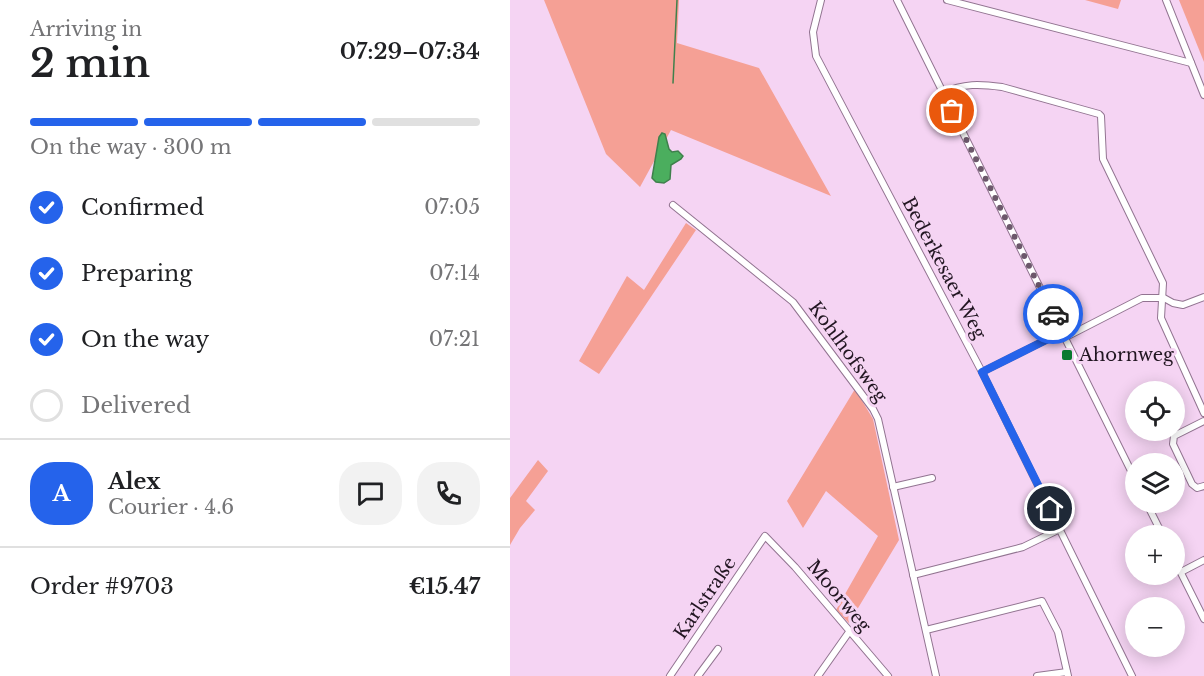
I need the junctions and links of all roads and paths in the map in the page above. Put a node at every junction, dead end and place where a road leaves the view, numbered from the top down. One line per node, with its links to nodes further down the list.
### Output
1 (822, 0): 12 (street, Bederkesaer Weg)
2 (897, 0): 6 (street)
3 (947, 0): 5 (street)
4 (1166, 0): 5 (street)
5 (1191, 63): 7 (street)
6 (944, 93): 10 (street); 11 (street)
7 (1204, 95)
8 (673, 205): 18 (street, Kohlhofsweg)
9 (1204, 297): 10 (street)
10 (1164, 298): 11 (street); 13 (street)
11 (1063, 335): 12 (street); 15 (street)
12 (982, 372): 19 (street, Bederkesaer Weg)
13 (1204, 413)
14 (1204, 421): 17 (street)
15 (1125, 459)
16 (932, 478): 18 (street)
17 (1204, 486)
18 (893, 487): 23 (street, Kohlhofsweg)
19 (1060, 529): 23 (street); 36 (street, Bederkesaer Weg)
20 (765, 536): 27 (street, Moorweg); 30 (street, Karlstraße)
21 (1204, 560): 22 (street)
22 (1185, 570)
23 (913, 575): 26 (street, Kohlhofsweg)
24 (1185, 580): 25 (street)
25 (1204, 619)
26 (926, 630): 29 (street); 34 (street, Kohlhofsweg)
27 (849, 632): 32 (street); 33 (street, Moorweg)
28 (718, 649): 31 (street)
29 (1067, 674): 35 (street)
30 (670, 676)
31 (698, 676)
32 (818, 676)
33 (888, 676)
34 (936, 676)
35 (1037, 676)
36 (1132, 676)

